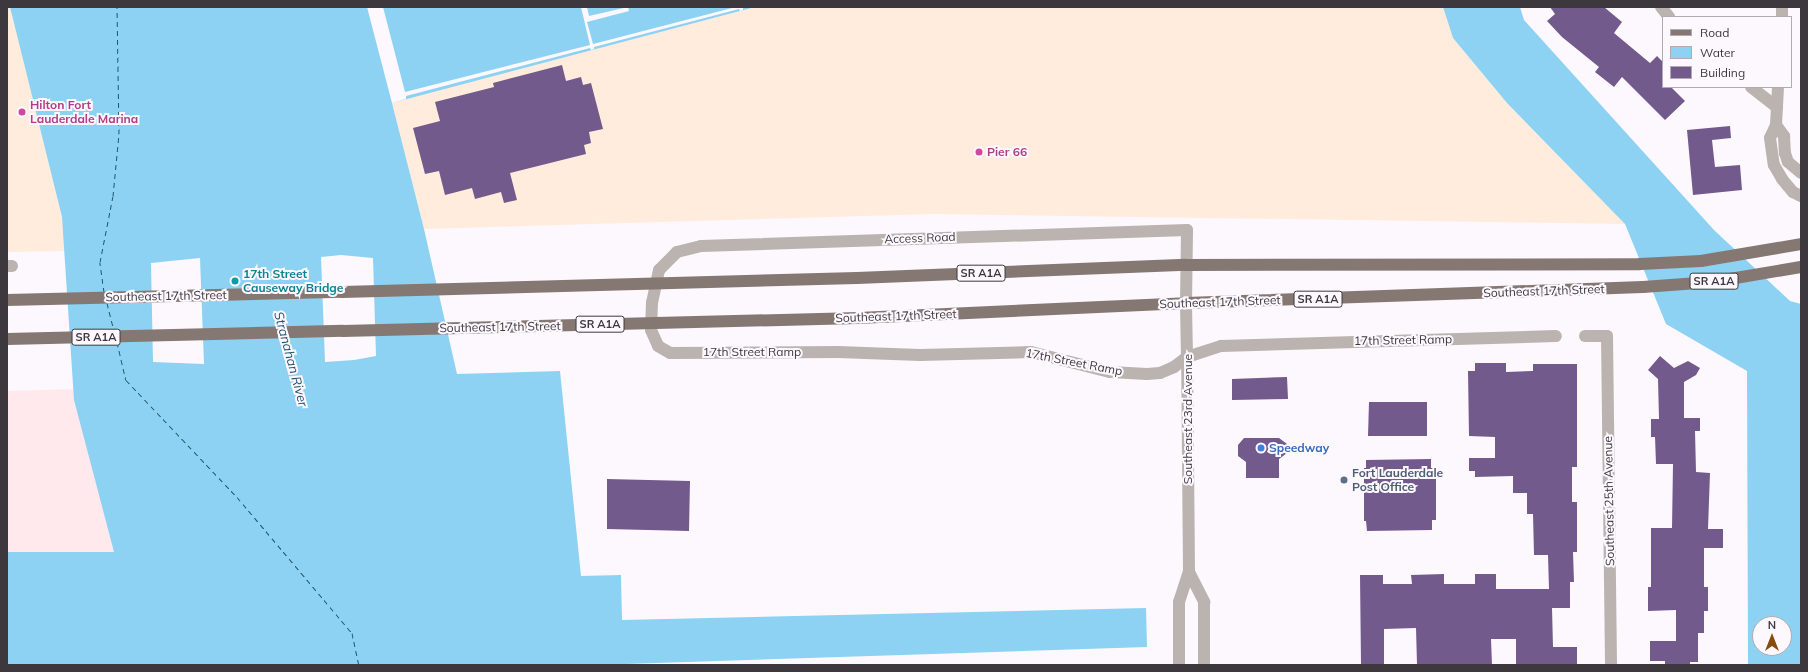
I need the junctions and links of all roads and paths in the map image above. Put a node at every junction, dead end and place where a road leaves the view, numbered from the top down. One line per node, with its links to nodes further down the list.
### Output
1 (1661, 7): 2 (street)
2 (1668, 16)
3 (1752, 88): 5 (street)
4 (1778, 88): 5 (street)
5 (1777, 107): 6 (street)
6 (1776, 125): 7 (street); 8 (street)
7 (1801, 174)
8 (1801, 196)
9 (1801, 244): 10 (main road, Southeast 17th Street / SR A1A)
10 (1186, 265): 12 (main road, Southeast 17th Street / SR A1A, bridge); 13 (street, Access Road); 14 (street, Southeast 23rd Avenue)
11 (1801, 267): 14 (main road, Southeast 17th Street / SR A1A)
12 (7, 300)
13 (652, 302): 18 (street, 17th Street Ramp)
14 (1186, 303): 17 (main road, Southeast 17th Street / SR A1A, bridge); 18 (street, Southeast 23rd Avenue)
15 (1556, 336): 18 (street, 17th Street Ramp)
16 (1585, 336): 22 (street, Southeast 25th Avenue)
17 (7, 339)
18 (1187, 357): 19 (street, Southeast 23rd Avenue)
19 (1190, 572): 20 (street, Southeast 23rd Avenue); 21 (street, Southeast 23rd Avenue)
20 (1179, 665)
21 (1204, 665)
22 (1612, 665)

